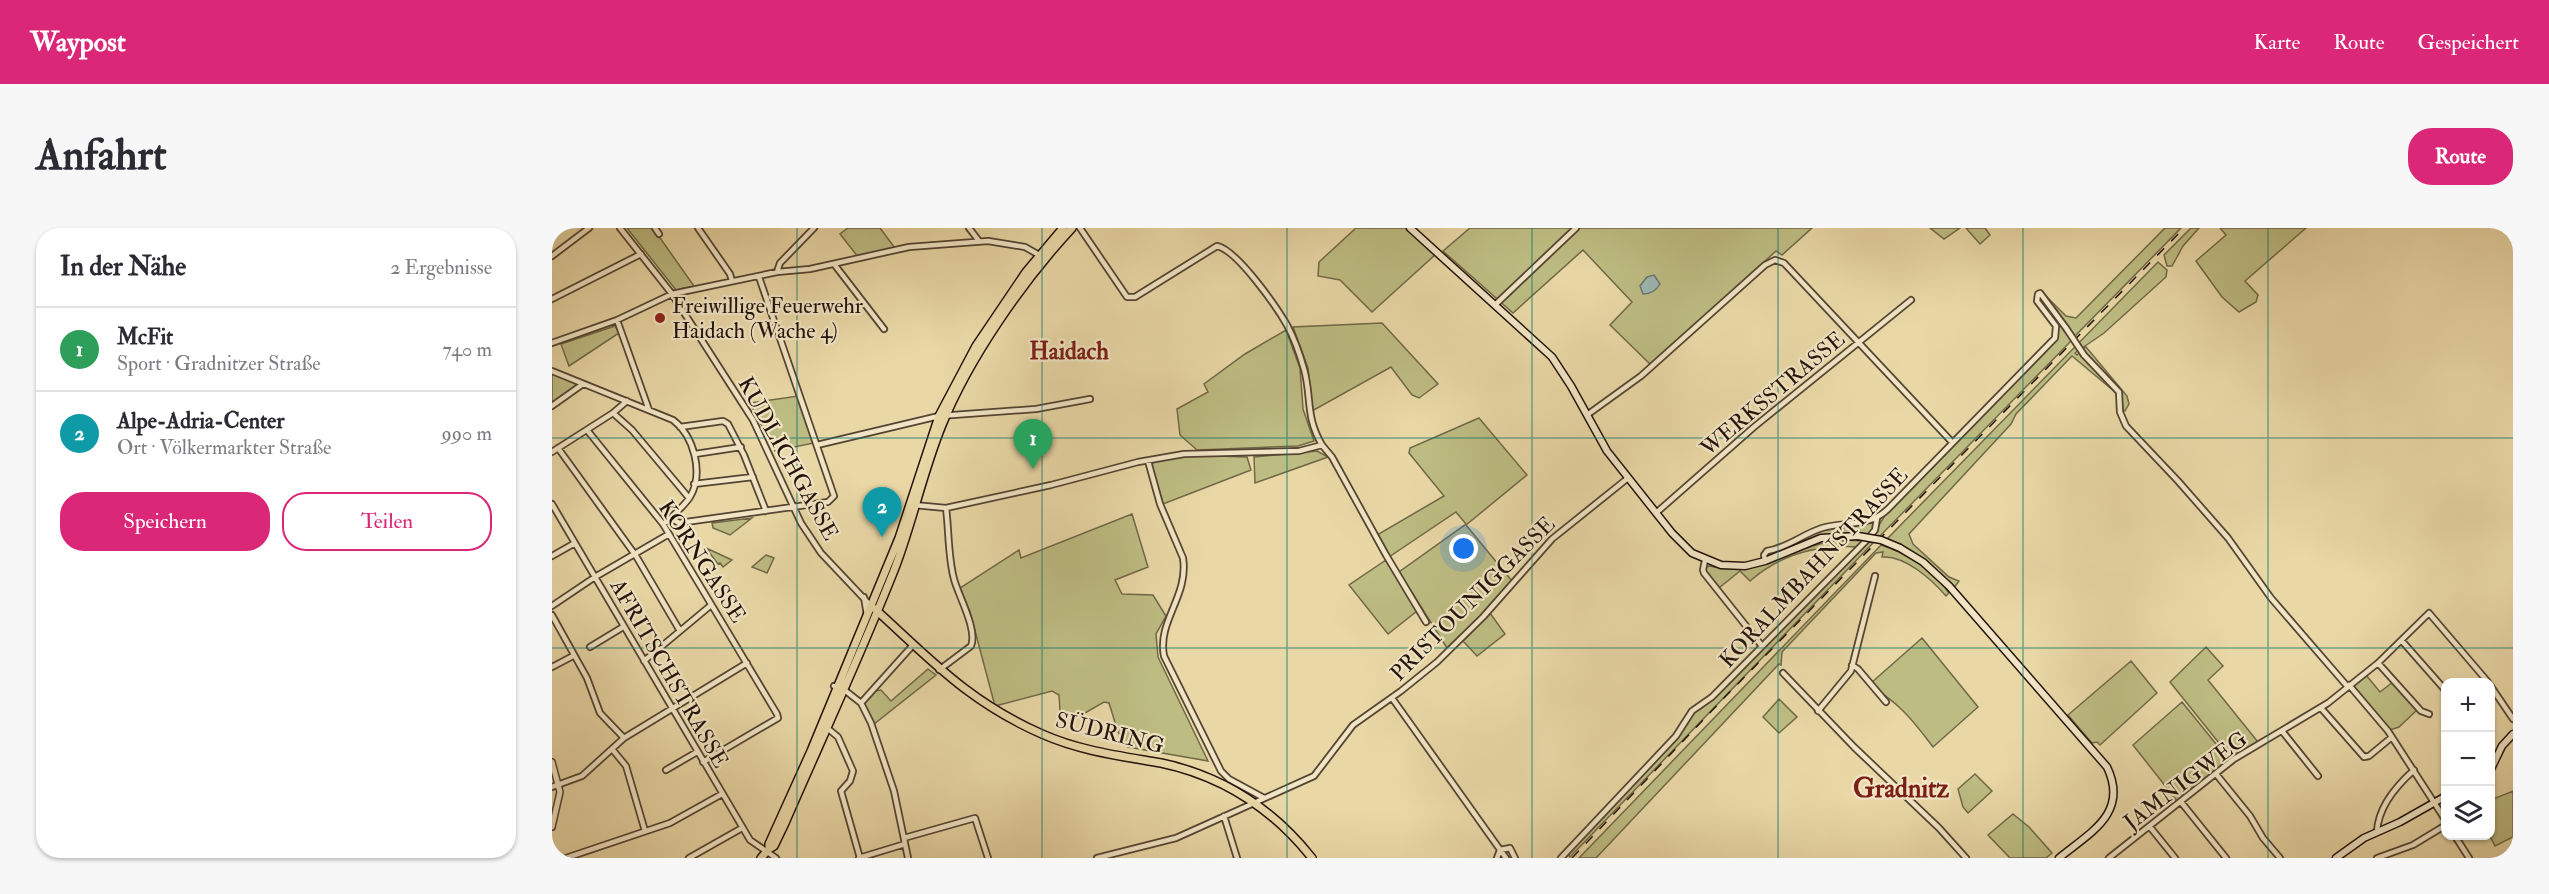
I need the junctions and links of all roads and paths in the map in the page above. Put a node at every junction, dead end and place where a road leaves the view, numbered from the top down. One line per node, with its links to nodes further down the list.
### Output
1 (589, 228): 17 (street)
2 (620, 228): 16 (street, KUDLICHGASSE)
3 (655, 228): 13 (street)
4 (707, 228): 12 (street)
5 (814, 228): 20 (street)
6 (969, 228): 15 (street)
7 (1072, 228): 14 (main road)
8 (1080, 228): 44 (street)
9 (1410, 228): 26 (main road)
10 (1576, 228): 26 (street)
11 (1061, 229): 14 (main road); 18 (main road)
12 (699, 230): 22 (street)
13 (659, 234)
14 (1061, 240): 18 (main road)
15 (979, 241): 18 (street); 19 (street)
16 (641, 254): 23 (street, KUDLICHGASSE); 24 (street)
17 (552, 256)
18 (1041, 258): 38 (main road)
19 (834, 264): 20 (street); 28 (street)
20 (777, 272): 21 (street)
21 (759, 277): 22 (street); 43 (street)
22 (732, 281): 23 (street)
23 (672, 294): 27 (street); 56 (street, KUDLICHGASSE)
24 (552, 299)
25 (1911, 300): 29 (street, WERKSSTRASSE)
26 (1496, 304): 39 (main road)
27 (617, 320): 30 (street); 36 (street)
28 (884, 328)
29 (1859, 342): 39 (street); 42 (street); 60 (street, WERKSSTRASSE)
30 (552, 343)
31 (552, 371): 32 (street)
32 (583, 384): 34 (street); 35 (street)
33 (1090, 399): 38 (street)
34 (627, 401): 36 (street); 37 (street)
35 (552, 406)
36 (649, 410): 40 (street)
37 (613, 413): 41 (street); 53 (street)
38 (942, 415): 43 (street); 55 (main road)
39 (1587, 415): 51 (main road)
40 (680, 427): 45 (street); 48 (street)
41 (587, 430): 46 (street); 63 (street, KORNGASSE)
42 (1950, 440)
43 (816, 445): 56 (street)
44 (1322, 445): 49 (street); 81 (street)
45 (741, 447): 48 (street); 50 (street)
46 (558, 448): 47 (street); 66 (street)
47 (552, 452)
48 (695, 454): 52 (street)
49 (1148, 462): 57 (street); 128 (street)
50 (753, 477): 52 (street); 58 (street)
51 (1628, 478): 60 (main road); 102 (street, PRISTOUNIGGASSE)
52 (694, 484): 53 (street)
53 (689, 498): 61 (street)
54 (552, 504): 59 (street, AFRITSCHSTRASSE)
55 (913, 504): 57 (street); 72 (main road); 74 (main road)
56 (792, 507): 58 (street); 73 (street, KUDLICHGASSE)
57 (946, 508): 95 (street)
58 (766, 511): 61 (street)
59 (554, 512): 65 (street, AFRITSCHSTRASSE)
60 (1656, 513): 68 (main road)
61 (671, 518): 63 (street)
62 (1877, 518): 69 (street); 87 (street, KORALMBAHNSTRASSE); 98 (street, KORALMBAHNSTRASSE, bridge)
63 (663, 524): 64 (street, KORNGASSE)
64 (669, 534): 66 (street); 76 (street, KORNGASSE)
65 (575, 543): 67 (street); 71 (street, AFRITSCHSTRASSE)
66 (634, 554): 71 (street); 84 (street)
67 (552, 556)
68 (1705, 560): 69 (main road); 87 (street)
69 (1765, 561): 161 (main road, bridge)
70 (1875, 576): 93 (street)
71 (595, 577): 75 (street); 83 (street, AFRITSCHSTRASSE)
72 (876, 594): 73 (street); 79 (main road)
73 (863, 597): 77 (street, KUDLICHGASSE); 79 (street)
74 (882, 601): 77 (main road); 80 (main road); 82 (main road)
75 (552, 606)
76 (710, 606): 84 (street); 91 (street, KORNGASSE)
77 (875, 609): 79 (main road); 80 (main road, SÜDRING)
78 (552, 615): 89 (street)
79 (867, 616): 100 (main road)
80 (887, 620): 82 (main road); 86 (main road, SÜDRING)
81 (1426, 622)
82 (872, 626): 100 (main road)
83 (623, 627): 88 (street); 90 (street, AFRITSCHSTRASSE)
84 (680, 631): 90 (street)
85 (2402, 641): 92 (street, JAMNIGWEG); 97 (street, JAMNIGWEG); 99 (street)
86 (913, 645): 95 (main road, SÜDRING); 104 (street)
87 (1762, 646): 159 (street, KORALMBAHNSTRASSE)
88 (590, 647)
89 (573, 656): 94 (street); 115 (street)
90 (644, 661): 105 (street, AFRITSCHSTRASSE)
91 (747, 663): 105 (street); 120 (street, KORNGASSE)
92 (2379, 663): 98 (street, JAMNIGWEG); 108 (street)
93 (1852, 665): 103 (street); 107 (street)
94 (552, 667)
95 (939, 670): 131 (main road, SÜDRING)
96 (1783, 673): 107 (street)
97 (2485, 678)
98 (2348, 686): 106 (street, JAMNIGWEG); 114 (street)
99 (2441, 686)
100 (841, 689): 104 (street); 109 (main road); 111 (main road)
101 (2495, 692): 110 (street)
102 (1392, 698): 128 (street, PRISTOUNIGGASSE); 144 (street)
103 (1886, 702)
104 (861, 703): 142 (street)
105 (671, 708): 115 (street); 117 (street, AFRITSCHSTRASSE)
106 (2321, 708): 112 (street, JAMNIGWEG); 114 (street)
107 (1818, 711): 160 (street)
108 (2429, 714)
109 (825, 718): 111 (street); 145 (main road)
110 (2513, 719)
111 (827, 728): 145 (main road); 150 (street)
112 (2282, 731): 123 (street, JAMNIGWEG); 124 (street, JAMNIGWEG)
113 (2513, 734): 118 (main road)
114 (2392, 737): 122 (street)
115 (624, 738): 116 (street)
116 (612, 749): 125 (street); 139 (street)
117 (697, 752): 120 (street, AFRITSCHSTRASSE); 121 (street)
118 (2495, 761)
119 (552, 762): 125 (street)
120 (703, 762): 127 (street, AFRITSCHSTRASSE)
121 (666, 770)
122 (2414, 770): 130 (street); 140 (street)
123 (2216, 774): 132 (street, JAMNIGWEG); 165 (street)
124 (2318, 776)
125 (560, 785): 126 (street); 136 (street)
126 (552, 787)
127 (723, 794): 138 (street, AFRITSCHSTRASSE); 139 (street)
128 (1264, 798): 131 (street, PRISTOUNIGGASSE)
129 (2441, 798): 130 (main road)
130 (2433, 801): 134 (street); 140 (main road)
131 (1255, 802): 133 (street, PRISTOUNIGGASSE); 155 (main road, SÜDRING)
132 (2181, 802): 137 (street, JAMNIGWEG); 164 (street)
133 (1224, 816): 153 (street, PRISTOUNIGGASSE); 154 (street)
134 (2441, 816)
135 (2441, 826): 167 (street)
136 (552, 827)
137 (2150, 827): 162 (street, JAMNIGWEG); 163 (street)
138 (742, 828): 143 (street); 145 (street, AFRITSCHSTRASSE)
139 (645, 831): 146 (street)
140 (2376, 832): 166 (main road)
141 (2458, 840): 168 (street)
142 (905, 841): 150 (street); 151 (street); 152 (street)
143 (705, 850): 147 (street); 148 (street)
144 (1500, 850): 156 (street); 157 (street); 158 (street)
145 (765, 855): 149 (street, AFRITSCHSTRASSE)
146 (566, 858)
147 (689, 858)
148 (708, 858)
149 (776, 858)
150 (860, 858)
151 (908, 858)
152 (988, 858)
153 (1097, 858)
154 (1237, 858)
155 (1312, 858)
156 (1497, 858)
157 (1506, 858)
158 (1515, 858)
159 (1561, 858)
160 (1966, 858)
161 (2059, 858)
162 (2109, 858)
163 (2175, 858)
164 (2226, 858)
165 (2280, 858)
166 (2336, 858)
167 (2377, 858)
168 (2469, 858)

